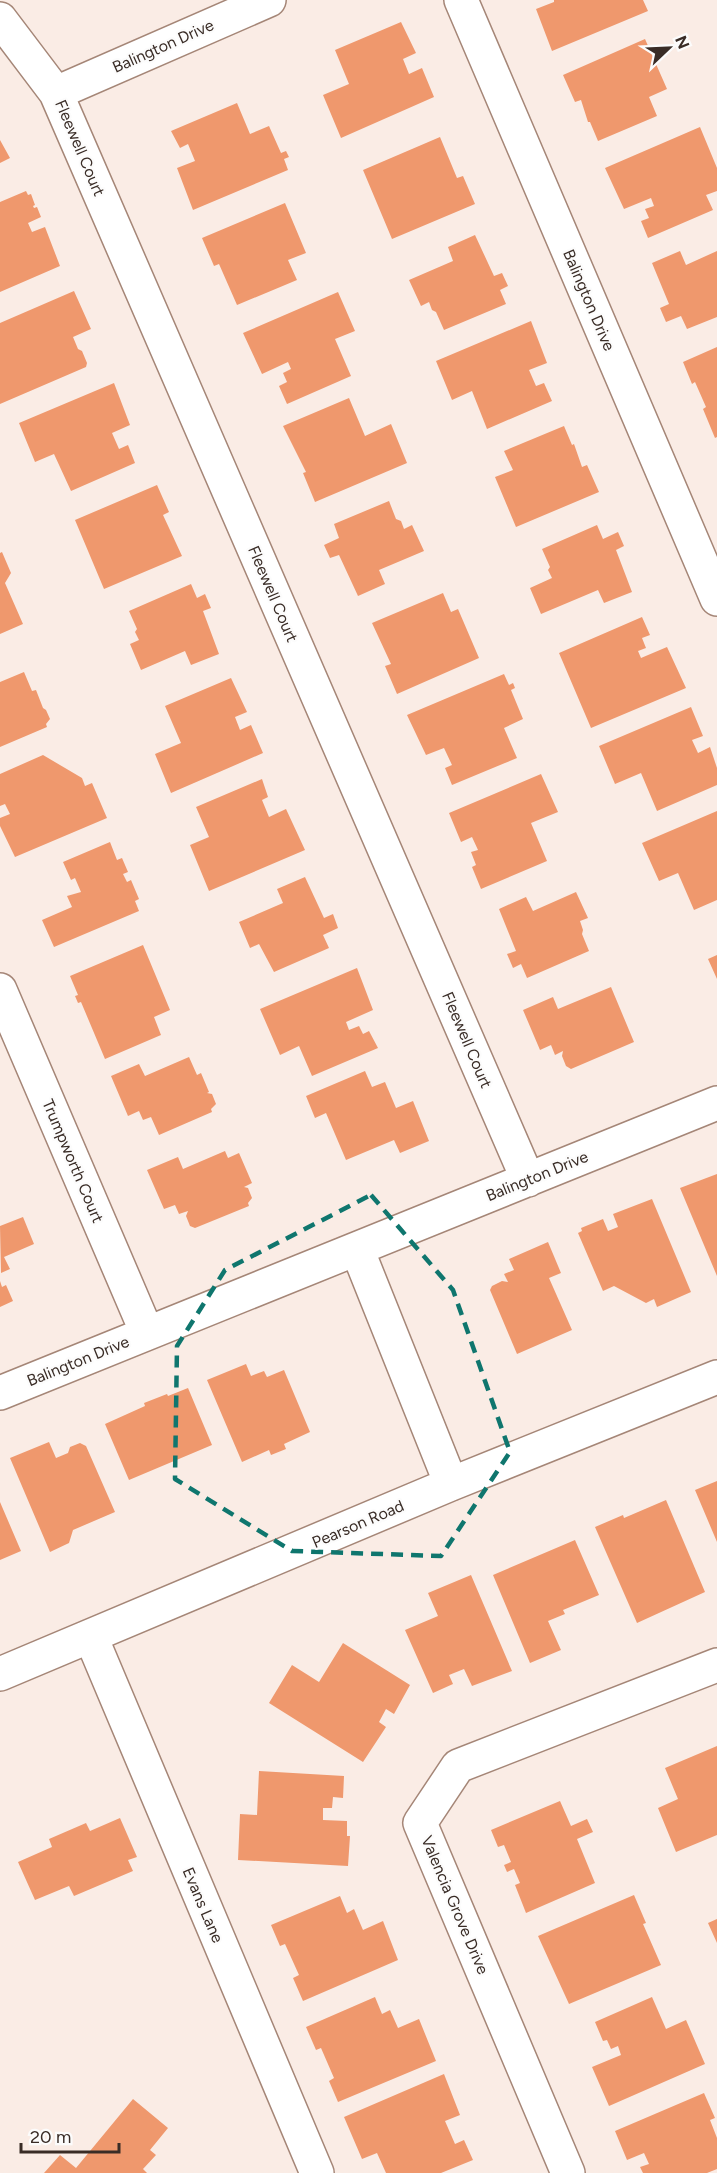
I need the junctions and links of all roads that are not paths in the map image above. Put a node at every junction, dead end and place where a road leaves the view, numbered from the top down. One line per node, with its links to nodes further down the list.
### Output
1 (269, 0): 4 (street, Balington Drive)
2 (461, 0): 5 (street, Balington Drive)
3 (0, 19): 4 (street, Fleewell Court)
4 (56, 93): 8 (street, Fleewell Court)
5 (717, 599)
6 (0, 990): 10 (street, Trumpworth Court)
7 (717, 1103): 8 (street, Balington Drive)
8 (528, 1180): 9 (street, Balington Drive)
9 (357, 1250): 10 (street, Balington Drive); 13 (street)
10 (147, 1333): 12 (street, Balington Drive)
11 (717, 1377): 13 (street, Pearson Road)
12 (0, 1393)
13 (451, 1484): 14 (street, Pearson Road)
14 (91, 1637): 16 (street, Pearson Road); 17 (street, Evans Lane)
15 (717, 1665): 18 (street, Valencia Grove Drive)
16 (0, 1674)
17 (316, 2173)
18 (568, 2173)

